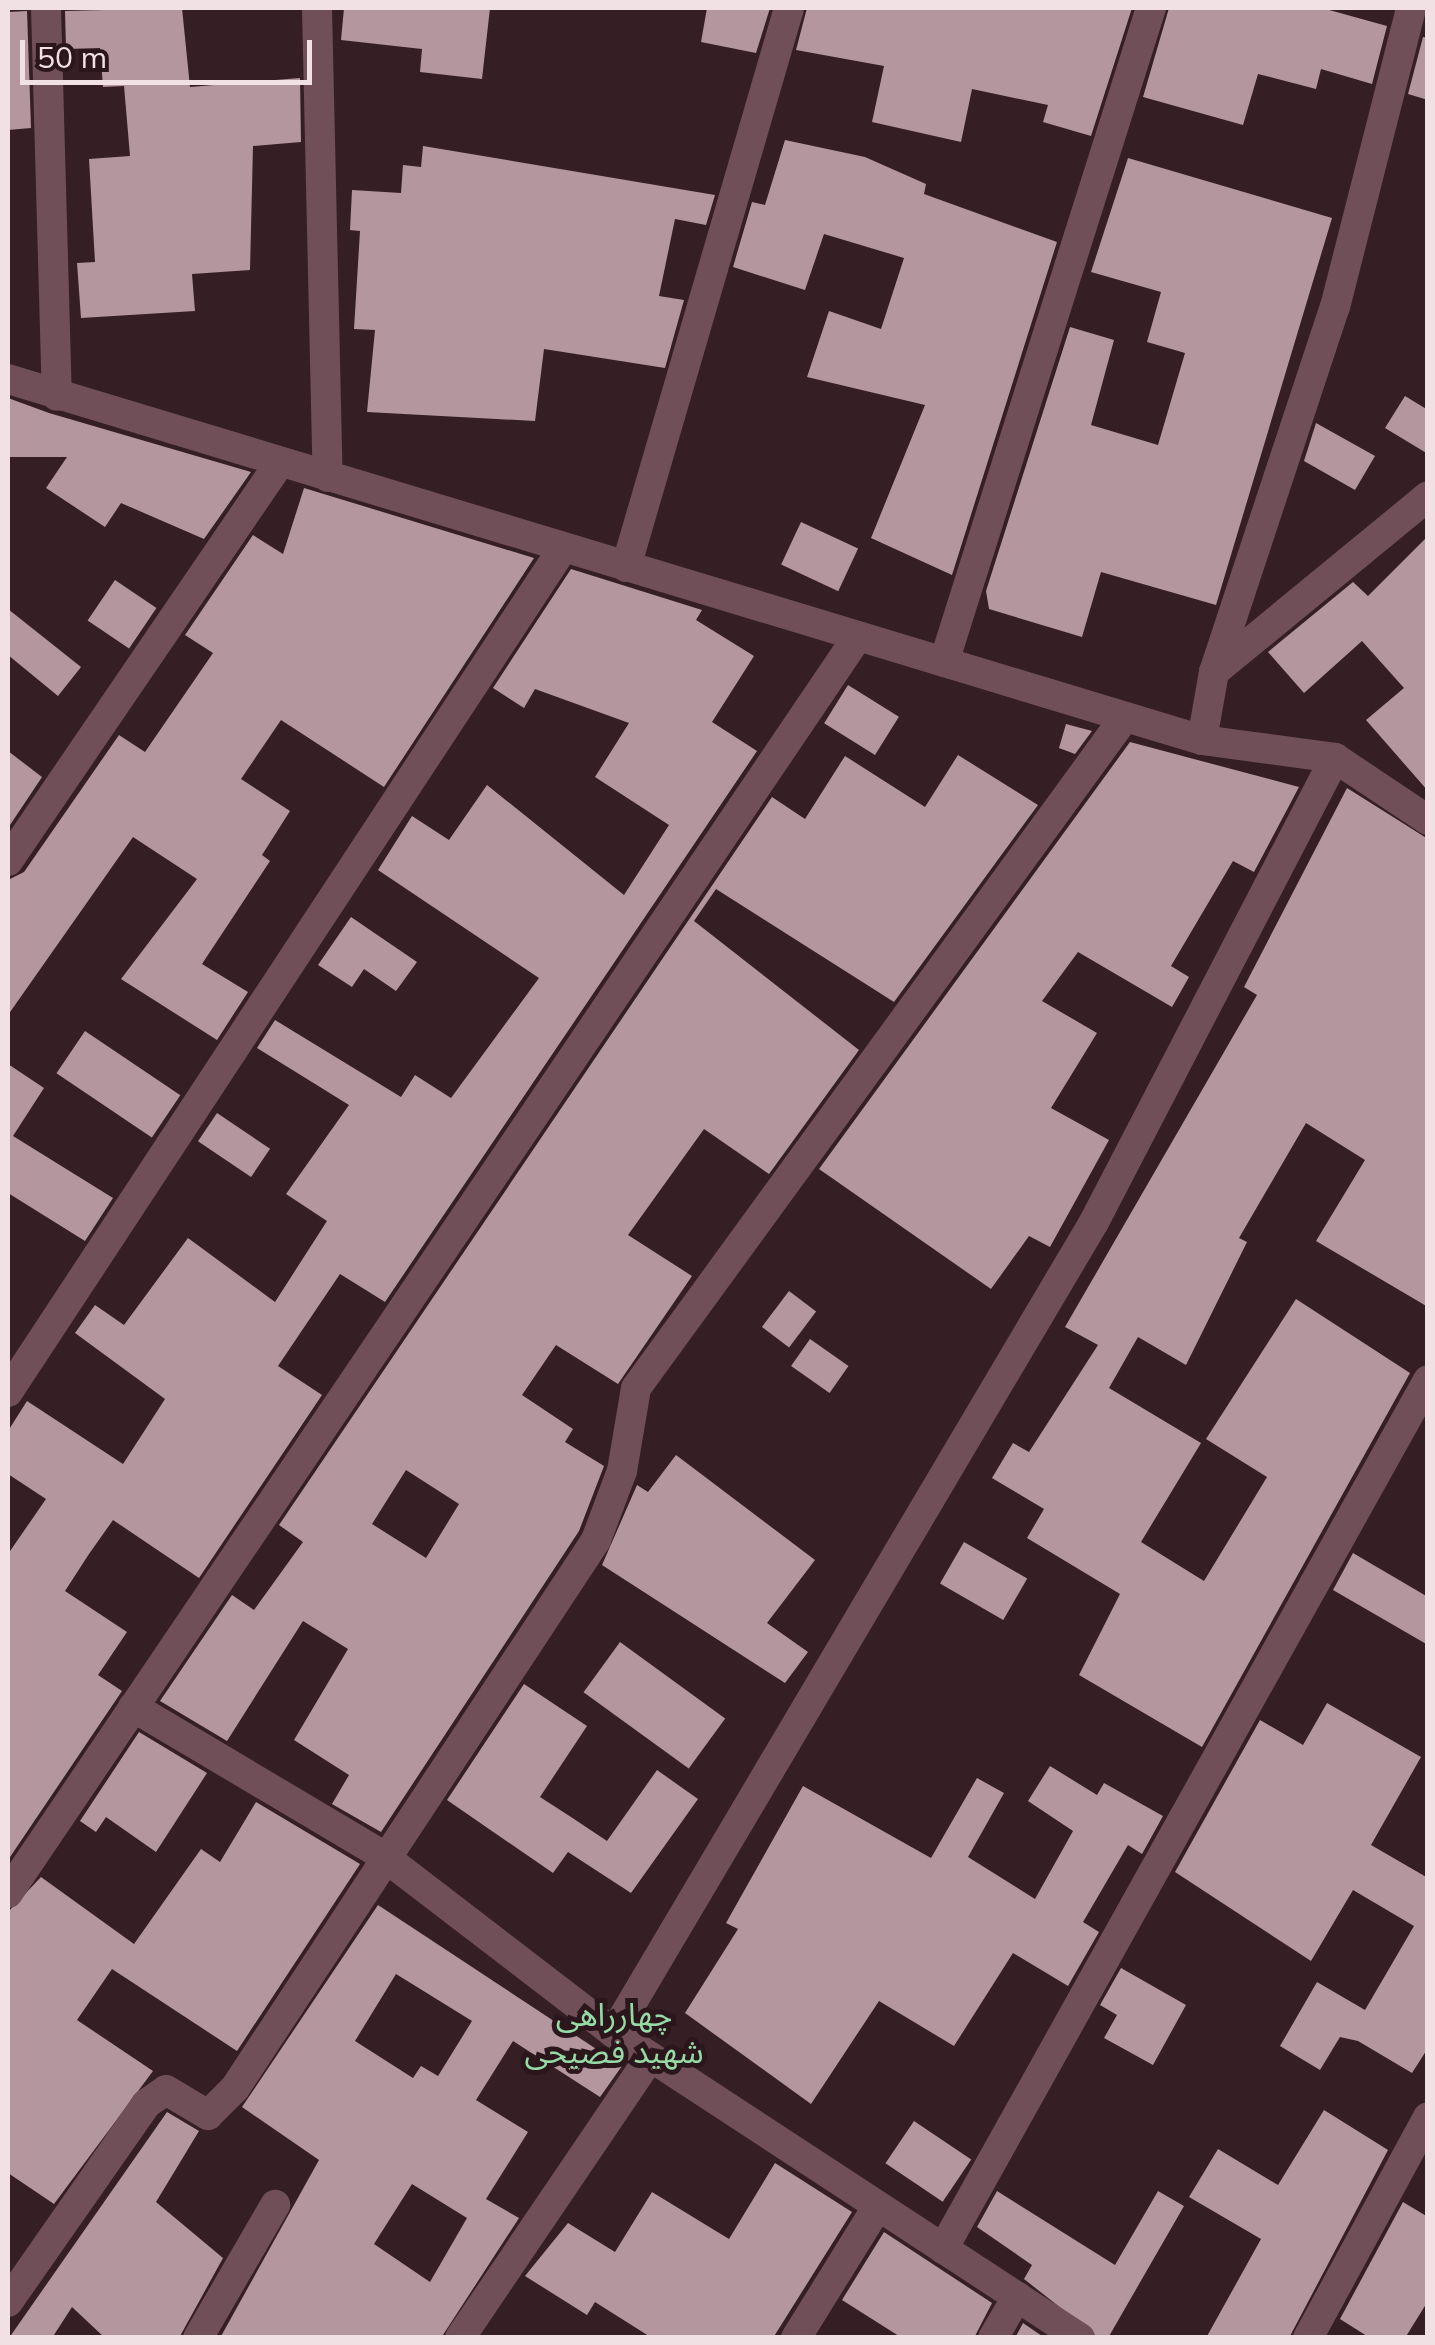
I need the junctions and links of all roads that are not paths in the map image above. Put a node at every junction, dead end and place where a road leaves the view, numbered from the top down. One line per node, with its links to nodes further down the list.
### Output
1 (46, 8): 8 (street)
2 (317, 8): 10 (street)
3 (789, 8): 13 (street)
4 (1151, 8): 15 (street)
5 (1414, 8): 6 (street); 16 (street)
6 (1428, 12)
7 (8, 379): 8 (street)
8 (57, 396): 9 (street)
9 (280, 462): 10 (street); 21 (street)
10 (328, 477): 12 (street)
11 (1428, 496): 16 (street)
12 (563, 548): 13 (street); 23 (street)
13 (626, 567): 14 (street)
14 (858, 636): 15 (street); 24 (street)
15 (944, 662): 17 (street)
16 (1214, 672): 18 (street)
17 (1125, 716): 18 (street); 25 (street)
18 (1202, 740): 19 (street)
19 (1335, 758): 20 (street); 27 (street)
20 (1428, 820)
21 (8, 861)
22 (1428, 1380): 32 (street)
23 (8, 1392)
24 (133, 1707): 25 (street); 26 (street)
25 (382, 1855): 27 (street); 34 (street)
26 (8, 1893)
27 (614, 2033): 28 (street)
28 (650, 2057): 31 (street); 36 (street)
29 (1428, 2117): 40 (street)
30 (275, 2205): 35 (street)
31 (878, 2206): 32 (street); 37 (street)
32 (943, 2249): 33 (street)
33 (1017, 2296): 38 (street); 39 (street)
34 (8, 2302)
35 (198, 2338)
36 (460, 2338)
37 (796, 2338)
38 (993, 2338)
39 (1080, 2338)
40 (1308, 2338)

